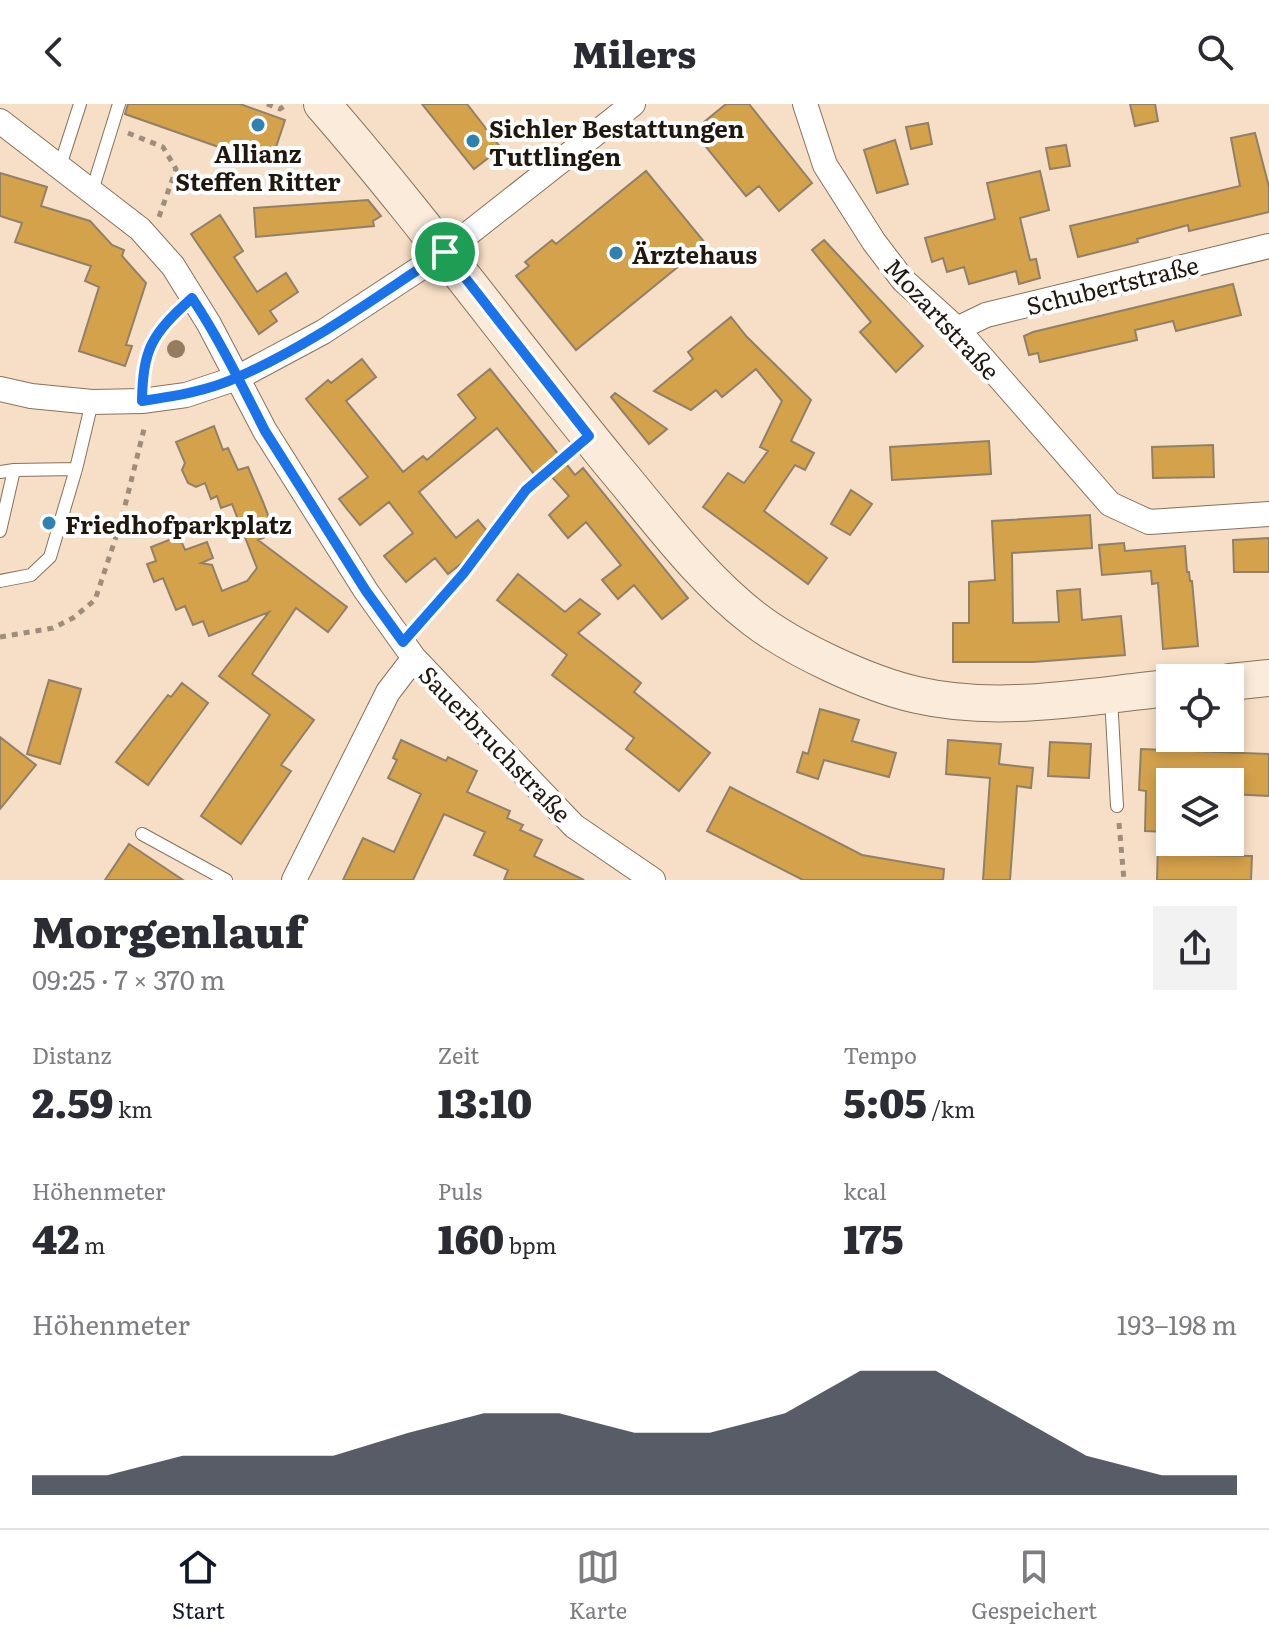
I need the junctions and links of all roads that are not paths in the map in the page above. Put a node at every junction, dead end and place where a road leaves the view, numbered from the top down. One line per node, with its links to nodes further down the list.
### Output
1 (80, 104): 7 (lane)
2 (119, 104): 8 (lane)
3 (322, 104): 10 (street)
4 (633, 104): 10 (street)
5 (805, 104): 12 (street, Mozartstraße)
6 (0, 121): 7 (street, Sauerbruchstraße)
7 (60, 166): 8 (street, Sauerbruchstraße)
8 (92, 191): 11 (street, Sauerbruchstraße)
9 (1269, 246): 12 (street, Schubertstraße)
10 (445, 252): 13 (street); 27 (street)
11 (192, 298): 13 (street, Sauerbruchstraße); 15 (lane)
12 (957, 329): 20 (street, Mozartstraße)
13 (237, 378): 15 (street); 23 (street, Sauerbruchstraße)
14 (0, 389): 16 (street)
15 (142, 401): 16 (street)
16 (92, 402): 17 (lane)
17 (76, 469): 18 (lane); 22 (lane)
18 (14, 470): 19 (lane); 21 (lane)
19 (0, 472)
20 (1269, 514)
21 (0, 531)
22 (0, 581)
23 (408, 650): 31 (street); 32 (street, Sauerbruchstraße)
24 (1269, 678): 25 (street)
25 (1244, 681)
26 (1156, 689): 27 (street)
27 (1111, 694): 28 (lane)
28 (1117, 806)
29 (142, 834): 30 (lane)
30 (226, 880)
31 (294, 880)
32 (653, 880)

